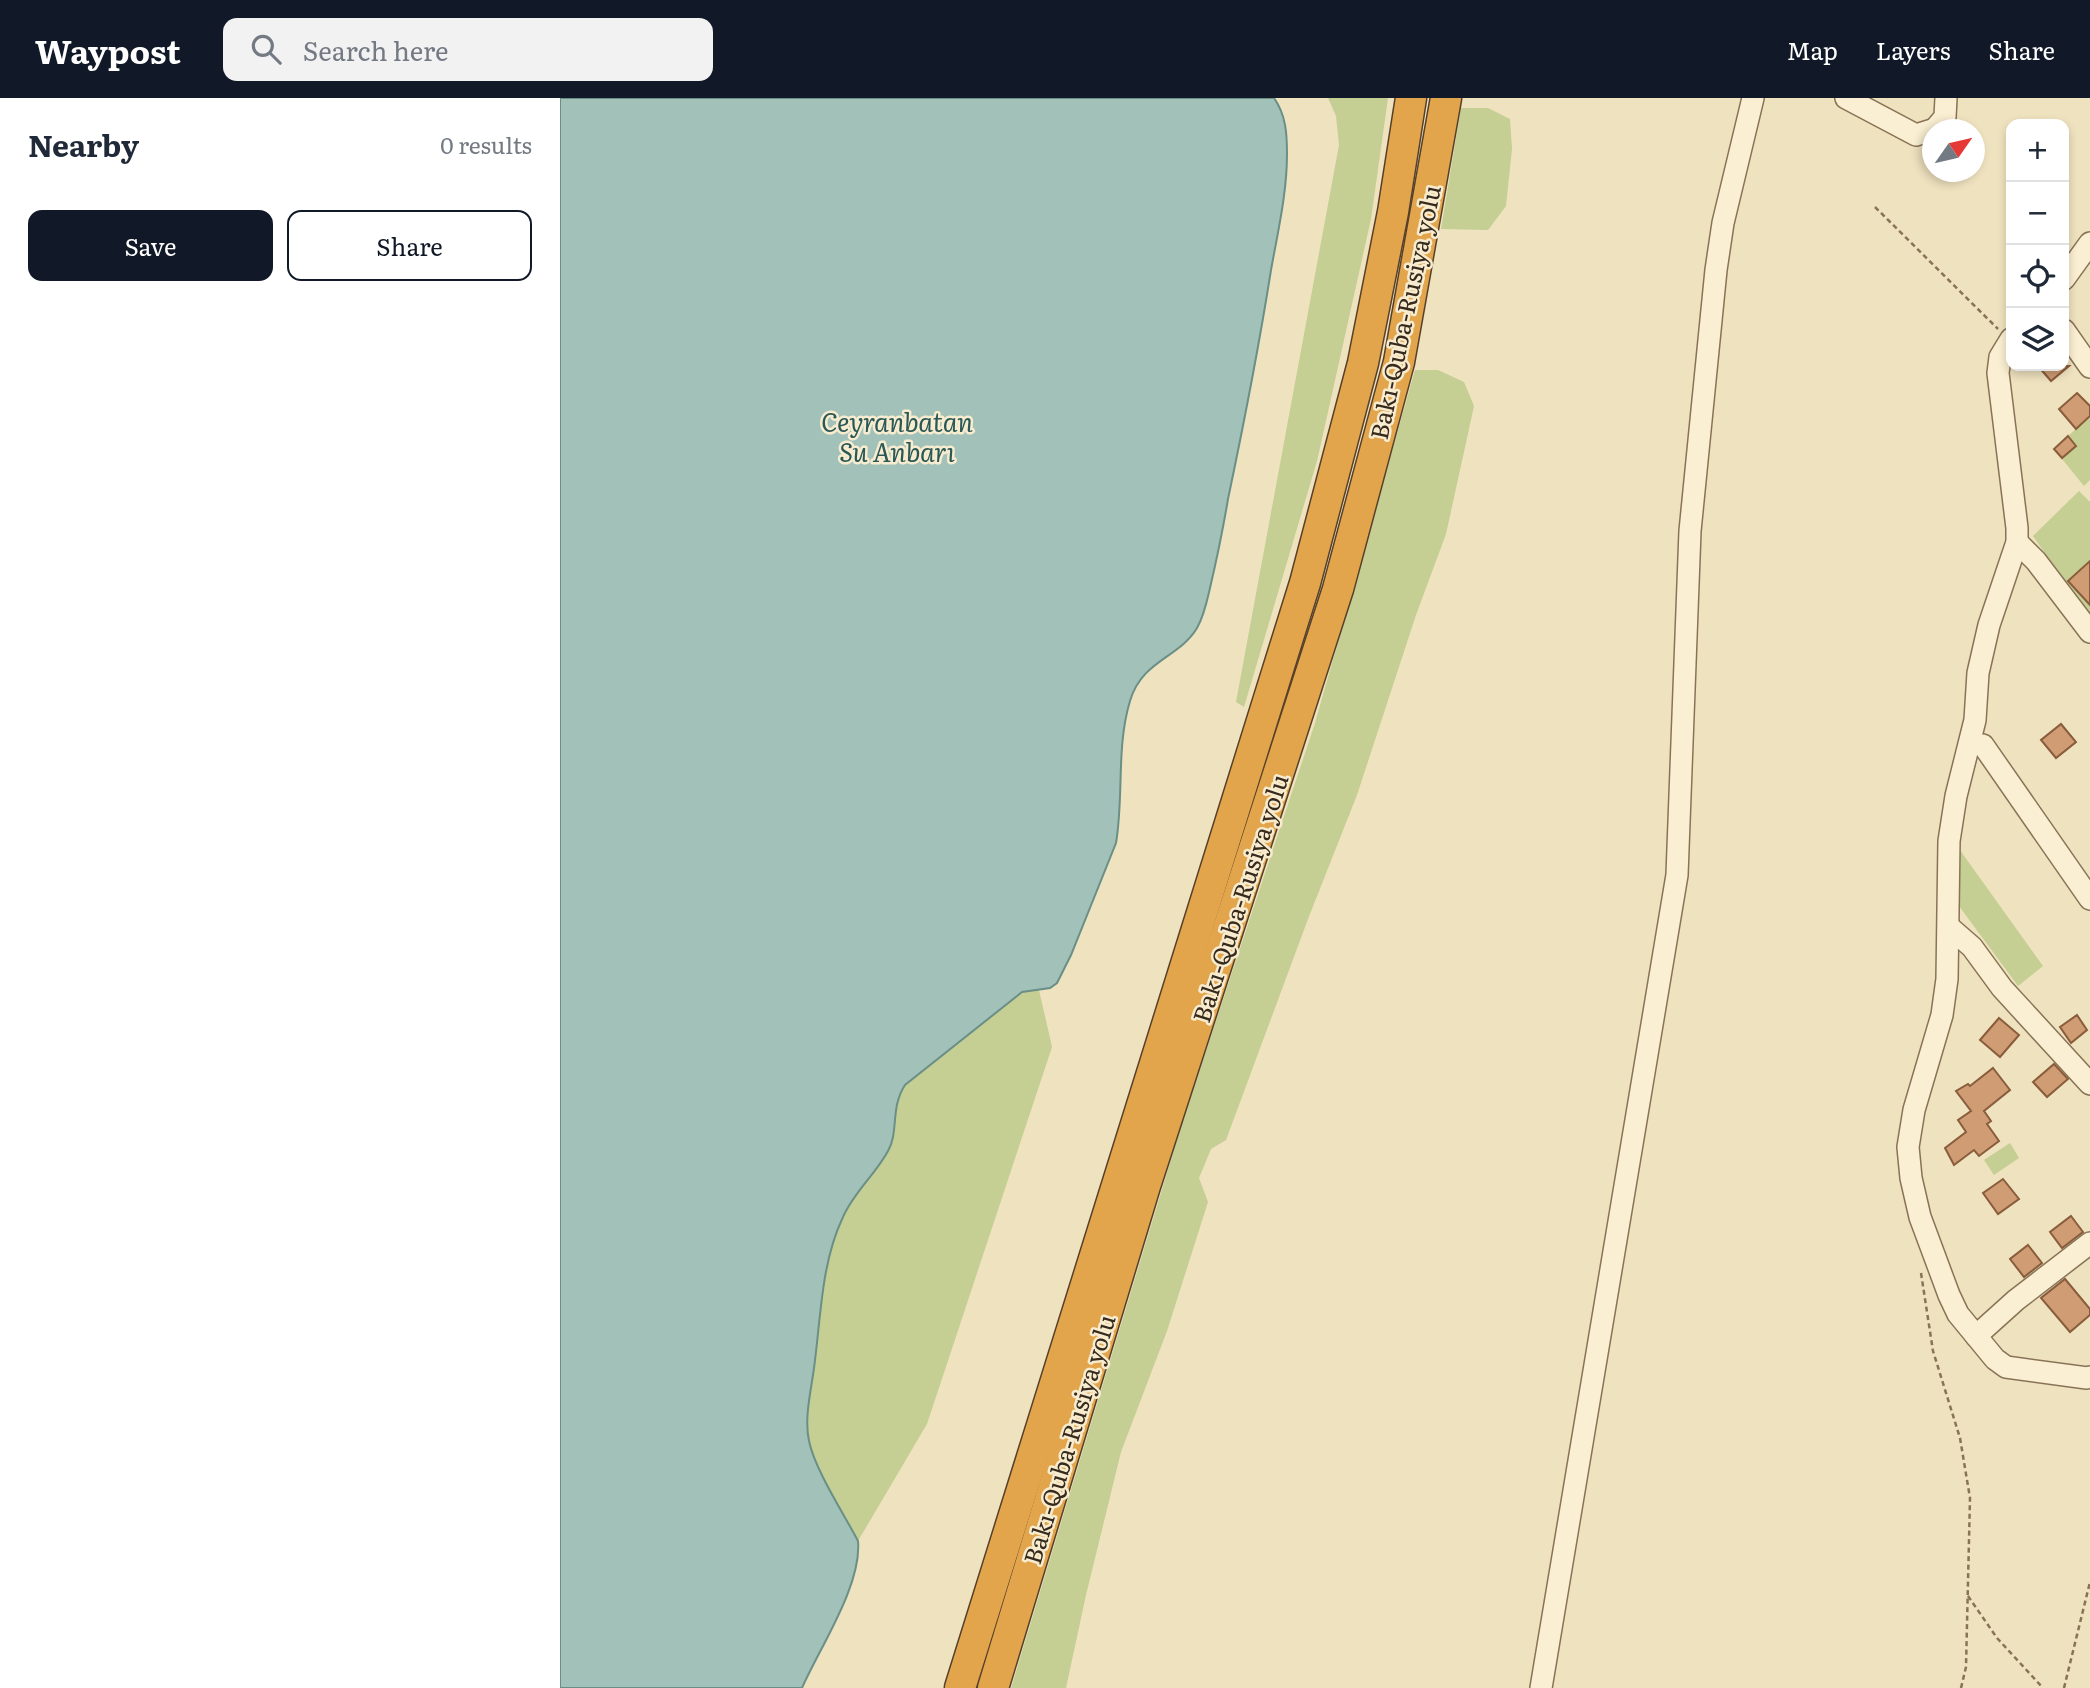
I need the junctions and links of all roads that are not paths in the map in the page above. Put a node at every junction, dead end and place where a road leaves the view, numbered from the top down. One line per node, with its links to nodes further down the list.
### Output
1 (1411, 98): 22 (highway, Bakı-Quba-Rusiya yolu)
2 (1446, 98): 23 (highway, Bakı-Quba-Rusiya yolu)
3 (1753, 98): 24 (street)
4 (1846, 98): 7 (street)
5 (1946, 98): 6 (street)
6 (1943, 119)
7 (1922, 133)
8 (2088, 249): 9 (street)
9 (2069, 273)
10 (2006, 339): 13 (street)
11 (2069, 340): 12 (street)
12 (2090, 367)
13 (2017, 542): 14 (street); 17 (street)
14 (2090, 632)
15 (1983, 745): 16 (street)
16 (2090, 899)
17 (1949, 927): 18 (street); 20 (street)
18 (2090, 1084)
19 (2090, 1243): 20 (street)
20 (1976, 1336): 21 (street)
21 (2090, 1377)
22 (960, 1688)
23 (993, 1688)
24 (1541, 1688)

